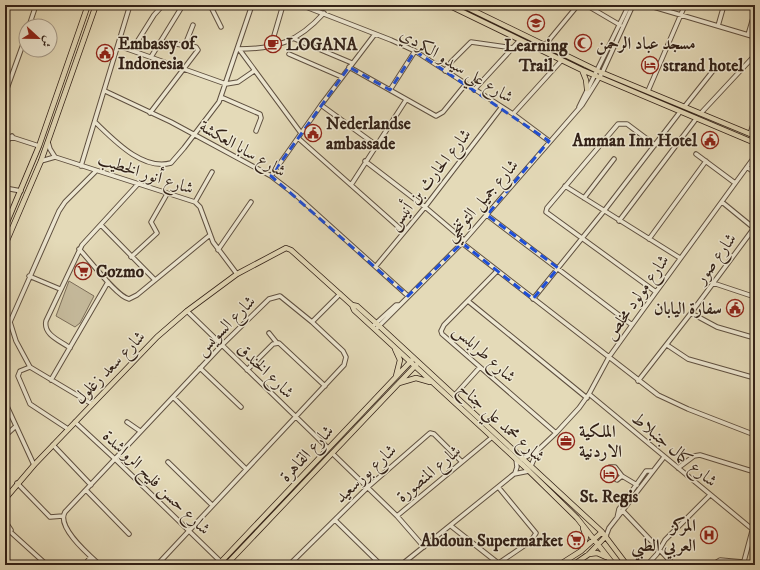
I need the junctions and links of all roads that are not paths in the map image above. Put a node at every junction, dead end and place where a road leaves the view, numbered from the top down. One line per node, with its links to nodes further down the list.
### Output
1 (36, 5): 25 (street)
2 (88, 5): 95 (main road)
3 (96, 5): 90 (main road)
4 (130, 5): 38 (street)
5 (152, 5): 21 (street)
6 (163, 5): 21 (street)
7 (183, 5): 35 (street)
8 (210, 5): 29 (street)
9 (252, 5): 41 (street)
10 (283, 5): 39 (street)
11 (301, 5): 23 (street, شارع علي سيدو الكردي)
12 (448, 5): 34 (main road)
13 (462, 5): 37 (main road)
14 (577, 5): 37 (street)
15 (586, 5): 27 (street)
16 (629, 5): 27 (street)
17 (633, 5): 56 (street)
18 (647, 5): 24 (street)
19 (685, 5): 24 (street)
20 (724, 5): 28 (street)
21 (158, 9): 42 (street)
22 (755, 11): 31 (street)
23 (324, 14): 30 (street, شارع علي سيدو الكردي); 33 (street)
24 (682, 15): 28 (street); 66 (street)
25 (32, 18)
26 (193, 25): 36 (street)
27 (620, 25): 56 (street)
28 (718, 26): 31 (street)
29 (221, 27)
30 (375, 34): 43 (street, شارع علي سيدو الكردي); 49 (street)
31 (748, 35): 32 (street)
32 (755, 37)
33 (295, 39): 39 (street); 49 (street)
34 (520, 40): 40 (street); 48 (main road)
35 (162, 42): 36 (street); 47 (street)
36 (186, 45): 52 (street)
37 (545, 45): 56 (main road)
38 (119, 46): 42 (street); 65 (street)
39 (271, 46): 41 (street)
40 (514, 48): 55 (street); 63 (street)
41 (238, 49): 54 (street); 59 (street)
42 (132, 50): 47 (street)
43 (415, 51): 55 (street, شارع علي سيدو الكردي); 62 (street)
44 (289, 54): 57 (street)
45 (755, 55): 76 (street)
46 (18, 56): 60 (street)
47 (152, 57): 52 (street)
48 (561, 61): 53 (main road); 77 (street)
49 (352, 63): 50 (street)
50 (349, 67): 57 (street); 62 (street)
51 (716, 67): 71 (street)
52 (183, 70): 59 (street); 75 (street)
53 (582, 70): 58 (main road); 64 (main road)
54 (254, 71): 59 (street); 82 (street)
55 (445, 72): 61 (street, شارع علي سيدو الكردي)
56 (600, 72): 58 (street); 66 (main road)
57 (342, 77): 70 (street)
58 (597, 77): 64 (street, شارع جميل التوتنجي); 73 (street, شارع جميل التوتنجي); 74 (main road)
59 (226, 84): 68 (street)
60 (6, 85): 67 (street)
61 (465, 85): 63 (street, شارع علي سيدو الكردي); 69 (street)
62 (390, 90): 69 (street)
63 (474, 90): 72 (street, شارع علي سيدو الكردي)
64 (587, 90): 73 (street, شارع جميل التوتنجي)
65 (105, 91): 75 (street, شارع سابا العكشة); 80 (street)
66 (648, 91): 71 (main road)
67 (5, 94)
68 (221, 97): 81 (street); 85 (street)
69 (406, 100): 93 (street)
70 (321, 105): 82 (street); 93 (street)
71 (685, 106): 76 (main road)
72 (501, 108): 77 (street, شارع علي سيدو الكردي); 120 (street, شارع الحارث بن أنيس)
73 (579, 108): 89 (street, شارع جميل التوتنجي)
74 (680, 112): 79 (main road); 94 (street)
75 (150, 113): 85 (street, شارع سابا العكشة)
76 (701, 113): 83 (main road)
77 (513, 114): 89 (street, شارع علي سيدو الكردي)
78 (755, 118): 83 (street)
79 (696, 119): 92 (main road); 123 (street)
80 (95, 122): 85 (street); 103 (street)
81 (256, 131)
82 (301, 133): 88 (street)
83 (750, 134): 87 (main road)
84 (5, 135): 86 (street)
85 (195, 135): 108 (street, شارع سابا العكشة)
86 (12, 136): 91 (street); 95 (street)
87 (755, 136)
88 (298, 138): 108 (street); 111 (street)
89 (549, 141): 122 (street, شارع جميل التوتنجي)
90 (48, 142): 97 (street); 100 (main road)
91 (5, 143)
92 (755, 143)
93 (376, 145): 101 (street)
94 (655, 145): 112 (street); 121 (street)
95 (39, 146): 114 (main road)
96 (696, 154): 102 (street)
97 (55, 156): 100 (street); 103 (street, شارع أنور الخطيب)
98 (755, 156): 104 (street, شارع مولود مخلص)
99 (614, 159): 116 (street)
100 (41, 161): 132 (main road)
101 (365, 161): 111 (street); 120 (street)
102 (706, 161): 109 (street); 130 (street)
103 (81, 166): 105 (street, شارع أنور الخطيب)
104 (747, 167): 107 (street); 109 (street, شارع مولود مخلص)
105 (96, 171): 110 (street, شارع أنور الخطيب); 141 (street)
106 (212, 172): 117 (street)
107 (755, 173)
108 (271, 176): 137 (street, شارع سابا العكشة)
109 (735, 183): 119 (street, شارع مولود مخلص)
110 (138, 184): 115 (street, شارع أنور الخطيب); 124 (street)
111 (351, 185): 127 (street)
112 (565, 186): 116 (street); 129 (street)
113 (5, 188): 114 (street)
114 (20, 191): 125 (main road)
115 (167, 194): 117 (street, شارع أنور الخطيب); 135 (street)
116 (584, 198): 121 (street)
117 (195, 202): 128 (street, شارع أنور الخطيب)
118 (251, 202): 134 (street)
119 (722, 202): 126 (street); 136 (street, شارع مولود مخلص)
120 (425, 207): 127 (street, شارع الحارث بن أنيس); 131 (street)
121 (604, 211): 123 (street); 129 (street)
122 (487, 215): 131 (street, شارع جميل التوتنجي); 138 (street)
123 (619, 221): 130 (street)
124 (101, 225): 133 (street); 135 (street)
125 (5, 227)
126 (754, 228): 144 (street, شارع صور)
127 (404, 232): 137 (street, شارع الحارث بن أنيس)
128 (210, 235): 134 (street, شارع أنور الخطيب); 142 (street)
129 (582, 239): 138 (street); 146 (street)
130 (649, 239): 136 (street)
131 (463, 242): 139 (street); 148 (street, شارع جميل التوتنجي)
132 (5, 245)
133 (79, 249): 143 (street); 145 (street)
134 (218, 250): 140 (street, شارع أنور الخطيب)
135 (131, 256): 142 (street)
136 (680, 258): 146 (street, شارع مولود مخلص)
137 (376, 266): 148 (street, شارع سابا العكشة)
138 (558, 268): 150 (street); 155 (street)
139 (497, 271): 150 (street); 151 (street, شارع طرابلس)
140 (237, 274): 147 (main road, شارع محمد علي جناح); 152 (main road, شارع سعد زغلول)
141 (29, 276): 145 (street); 167 (street)
142 (154, 280): 143 (street)
143 (108, 282): 163 (street)
144 (713, 283): 149 (street); 153 (street, شارع صور)
145 (60, 289): 163 (street)
146 (656, 292): 155 (street, شارع مولود مخلص)
147 (340, 294): 154 (street); 156 (main road, شارع محمد علي جناح)
148 (408, 296): 156 (street, شارع جميل التوتنجي)
149 (755, 297)
150 (533, 299): 164 (street)
151 (468, 301): 168 (street, شارع طرابلس); 179 (street, شارع كمال جنبلاط)
152 (187, 311): 160 (street, شارع الخندق); 182 (main road, شارع سعد زغلول)
153 (691, 313): 158 (street); 161 (street, شارع صور)
154 (312, 322): 160 (street, شارع السويس); 177 (street, شارع السويس)
155 (632, 325): 164 (street, شارع مولود مخلص)
156 (376, 326): 162 (main road, شارع محمد علي جناح); 165 (main road, شارع محمد علي جناح)
157 (269, 334): 159 (street)
158 (755, 338)
159 (277, 343): 170 (street); 177 (street)
160 (222, 345): 169 (street, شارع السويس); 170 (street, شارع الخندق)
161 (667, 345): 171 (street); 174 (street, شارع صور)
162 (393, 346): 165 (main road, شارع محمد علي جناح); 172 (main road)
163 (70, 348): 173 (street)
164 (609, 357): 174 (street); 179 (street, شارع مولود مخلص)
165 (412, 360): 166 (main road, شارع محمد علي جناح); 172 (main road, شارع القاهرة)
166 (417, 364): 175 (main road, شارع القاهرة); 176 (main road, شارع محمد علي جناح); 178 (main road, شارع محمد علي جناح)
167 (30, 367): 173 (street); 188 (street)
168 (480, 367): 178 (street); 190 (street, شارع طرابلس)
169 (200, 368): 180 (street, شارع السويس); 183 (street)
170 (247, 370): 184 (street, شارع الخندق)
171 (755, 378)
172 (394, 379): 195 (main road, شارع القاهرة)
173 (52, 380): 182 (street)
174 (638, 381): 191 (street)
175 (399, 384): 176 (main road); 197 (main road, شارع القاهرة)
176 (437, 385): 193 (main road, شارع محمد علي جناح)
177 (325, 386): 184 (street, شارع السويس)
178 (454, 396): 201 (main road, شارع محمد علي جناح)
179 (588, 396): 190 (street, شارع مولود مخلص); 198 (street, شارع كمال جنبلاط)
180 (172, 397): 189 (street, شارع السويس); 207 (street)
181 (5, 402): 187 (street)
182 (92, 404): 185 (main road, شارع سعد زغلول)
183 (241, 407)
184 (295, 417): 195 (street, شارع الخندق); 207 (street, شارع السويس)
185 (75, 422): 188 (main road, شارع سعد زغلول); 199 (street, شارع حسن فليح الرواشدة)
186 (127, 422): 189 (street)
187 (16, 426): 192 (street); 204 (street)
188 (68, 429): 194 (main road, شارع سعد زغلول)
189 (140, 431): 199 (street, شارع السويس)
190 (556, 433): 196 (street, شارع مولود مخلص)
191 (755, 435)
192 (5, 436)
193 (491, 438): 200 (main road, شارع محمد علي جناح); 203 (street, شارع المنصورة)
194 (53, 445): 204 (main road, شارع سعد زغلول); 213 (street)
195 (328, 448): 246 (main road, شارع القاهرة)
196 (537, 451): 201 (street, شارع مولود مخلص); 205 (street, شارع مولود مخلص)
197 (332, 453): 215 (street, شارع المنصورة); 254 (main road, شارع القاهرة)
198 (664, 457): 206 (street, شارع كمال جنبلاط); 208 (street)
199 (115, 459): 213 (street, شارع السويس); 235 (street, شارع حسن فليح الرواشدة)
200 (516, 459): 205 (main road, شارع محمد علي جناح); 210 (street)
201 (522, 459): 205 (main road, شارع محمد علي جناح)
202 (168, 462): 222 (street)
203 (462, 462): 215 (street, شارع بورسعيد); 225 (street, شارع المنصورة)
204 (34, 465): 212 (main road, شارع سعد زغلول)
205 (530, 468): 210 (street); 226 (main road, شارع محمد علي جناح); 237 (main road, شارع محمد علي جناح)
206 (678, 468): 209 (street); 220 (street, شارع كمال جنبلاط)
207 (246, 469): 222 (street, شارع السويس)
208 (654, 471): 214 (street); 223 (street)
209 (755, 472)
210 (514, 474): 216 (street)
211 (622, 476): 214 (street)
212 (17, 483): 217 (main road, شارع سعد زغلول); 224 (street)
213 (91, 485): 218 (street, شارع السويس)
214 (637, 485): 227 (street)
215 (368, 487): 225 (street, شارع المنصورة); 228 (street, شارع بورسعيد)
216 (498, 488): 232 (street); 248 (street)
217 (10, 490): 219 (main road, شارع سعد زغلول); 221 (main road, شارع سعد زغلول)
218 (86, 490): 224 (street, شارع السويس); 236 (street)
219 (5, 494)
220 (710, 495): 231 (street, شارع كمال جنبلاط); 242 (street)
221 (5, 499)
222 (212, 505): 235 (street, شارع السويس)
223 (623, 511): 227 (street); 242 (street)
224 (63, 516): 245 (street)
225 (397, 516): 241 (street)
226 (577, 518): 239 (main road, شارع محمد علي جناح); 243 (main road)
227 (617, 519): 237 (street)
228 (335, 520): 255 (street, شارع بورسعيد); 256 (street)
229 (5, 521): 238 (street)
230 (754, 522): 231 (street); 234 (street)
231 (746, 523): 234 (street, شارع كمال جنبلاط)
232 (451, 526): 241 (street); 248 (street)
233 (5, 527): 238 (street)
234 (752, 529): 249 (street)
235 (189, 531): 246 (street, شارع حسن فليح الرواشدة); 253 (street, شارع السويس)
236 (129, 534)
237 (604, 534): 239 (main road); 240 (main road); 260 (main road, شارع محمد علي جناح)
238 (14, 535): 250 (street)
239 (594, 540): 240 (main road, شارع محمد علي جناح); 243 (main road)
240 (598, 545): 244 (main road); 247 (main road, شارع محمد علي جناح)
241 (424, 547): 257 (street)
242 (659, 548): 261 (street); 262 (street)
243 (581, 551): 244 (street); 258 (main road)
244 (587, 555): 247 (main road); 259 (main road)
245 (91, 557): 251 (street); 252 (street)
246 (219, 563)
247 (612, 563)
248 (497, 564)
249 (743, 564): 263 (street)
250 (47, 565)
251 (84, 565)
252 (100, 565)
253 (157, 565)
254 (226, 565)
255 (289, 565)
256 (380, 565)
257 (401, 565)
258 (560, 565)
259 (572, 565)
260 (628, 565)
261 (647, 565)
262 (674, 565)
263 (712, 565)

